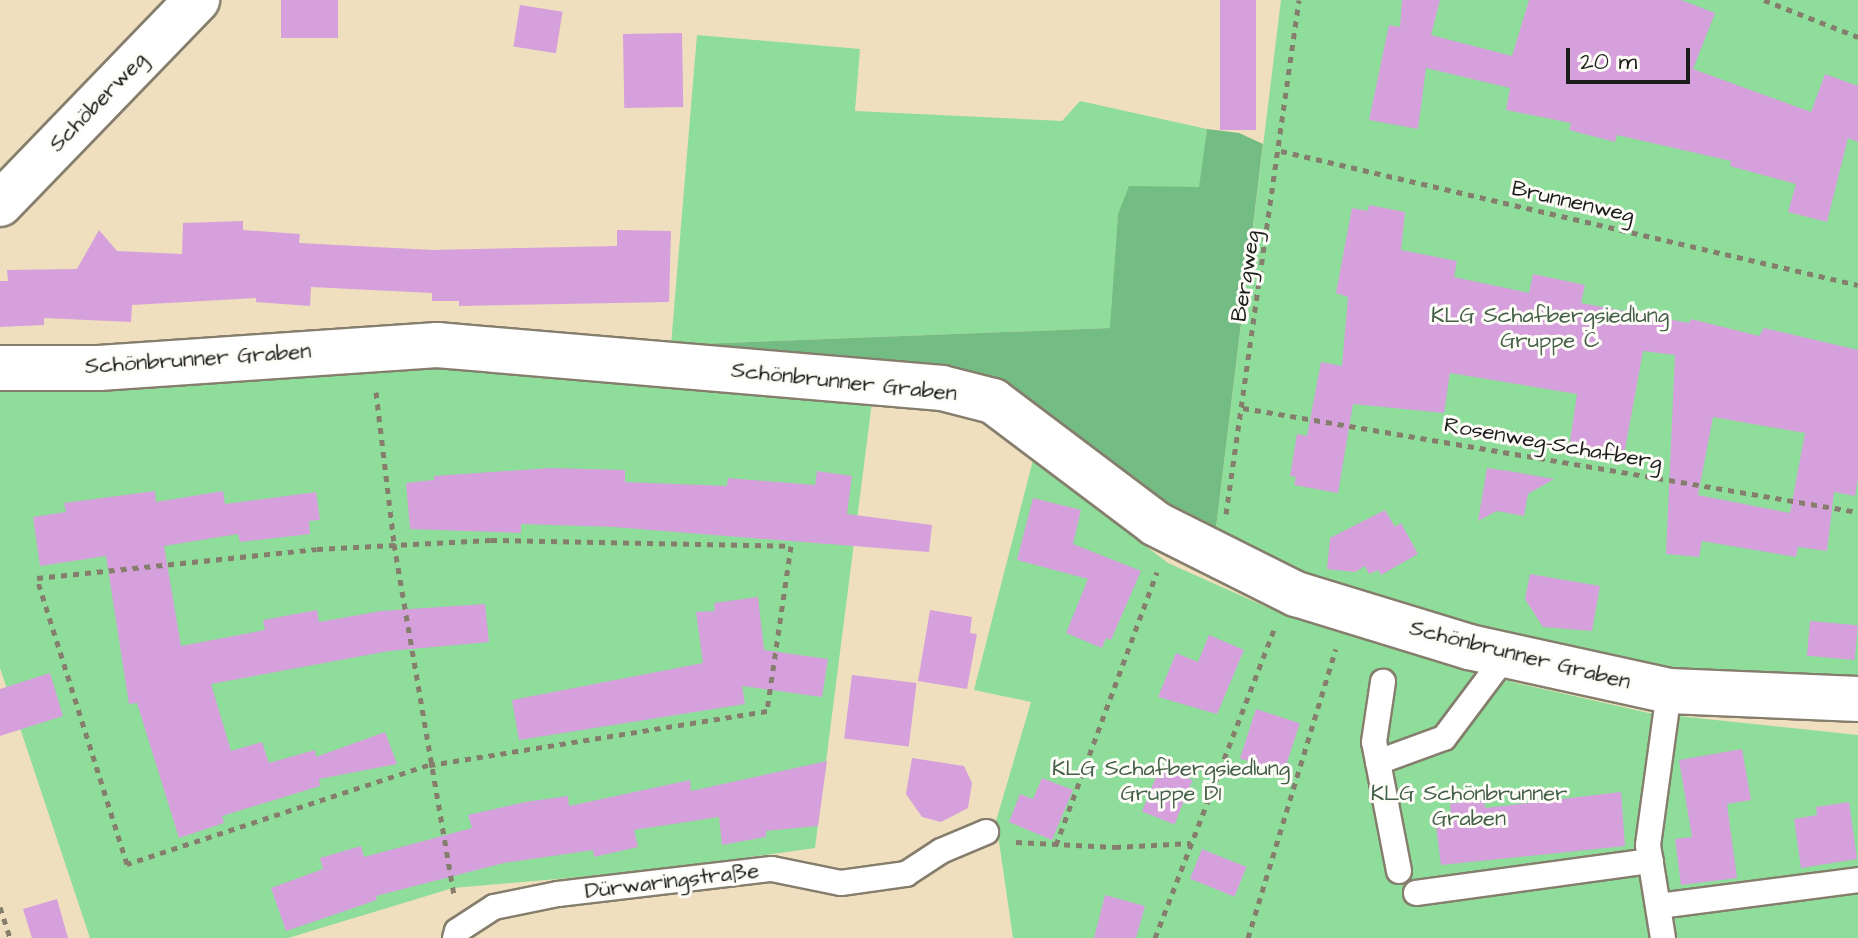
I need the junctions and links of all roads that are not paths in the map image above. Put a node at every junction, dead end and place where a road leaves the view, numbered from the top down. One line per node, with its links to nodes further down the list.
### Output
1 (197, 0): 2 (street, Schöberweg)
2 (0, 204)
3 (0, 368): 4 (street, Schönbrunner Graben)
4 (1507, 654): 6 (street, Schönbrunner Graben); 8 (lane)
5 (1383, 682): 8 (lane)
6 (1669, 691): 7 (street, Schönbrunner Graben); 10 (lane)
7 (1858, 699)
8 (1378, 762): 11 (lane)
9 (986, 832): 15 (lane, Dürwaringstraße)
10 (1651, 861): 13 (lane); 14 (lane)
11 (1399, 871)
12 (1858, 880): 14 (lane)
13 (1416, 893)
14 (1659, 906): 16 (lane)
15 (455, 938)
16 (1663, 938)

